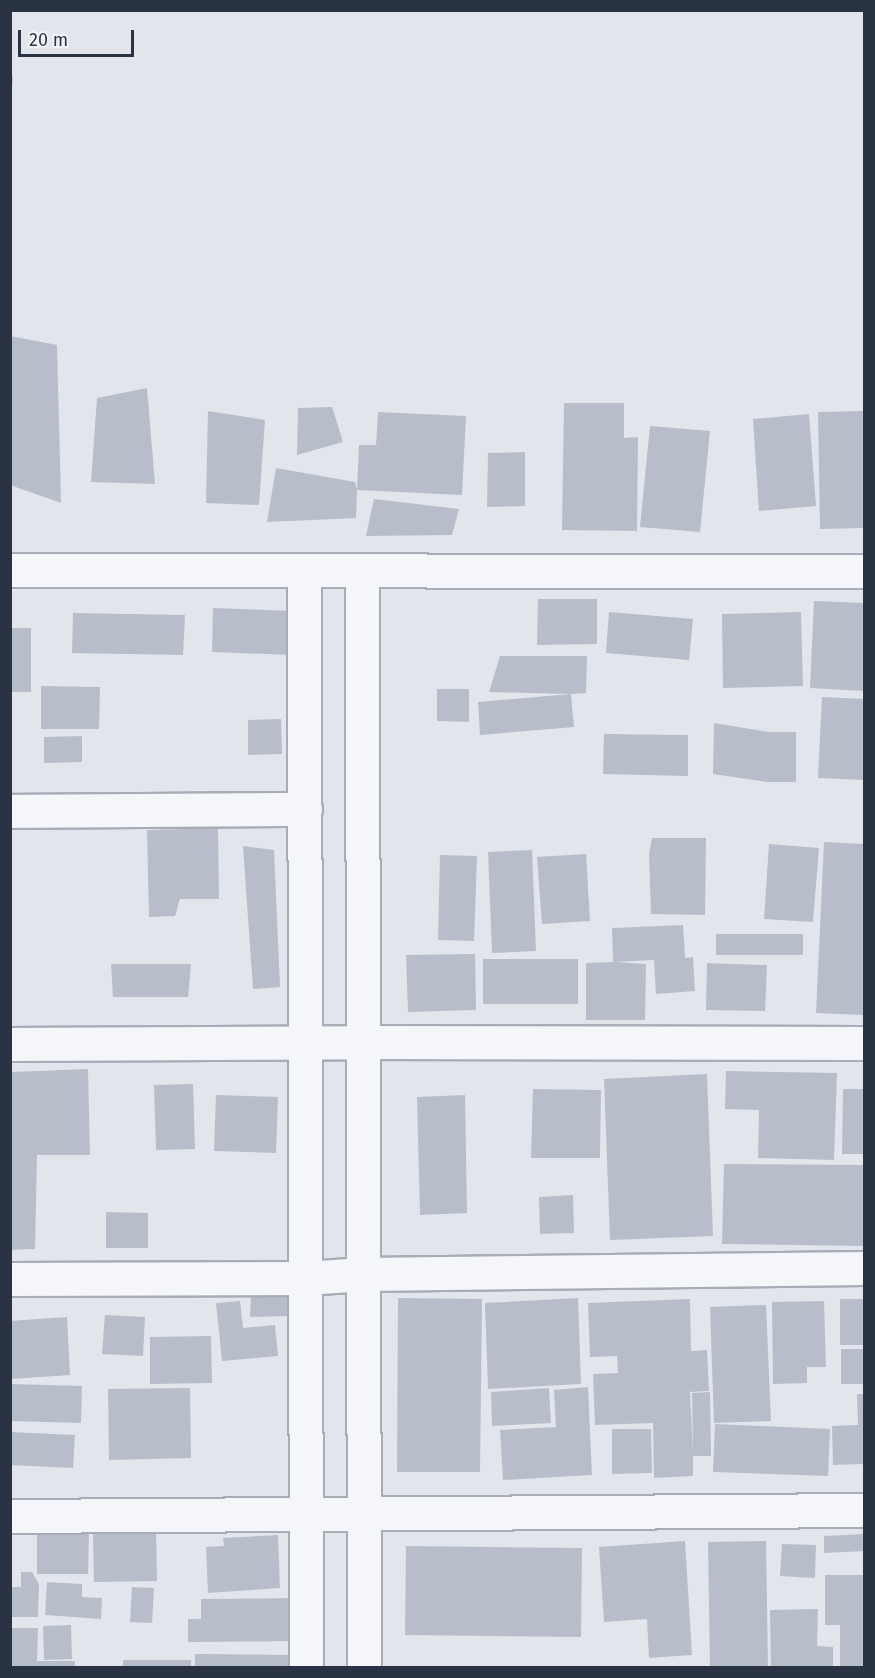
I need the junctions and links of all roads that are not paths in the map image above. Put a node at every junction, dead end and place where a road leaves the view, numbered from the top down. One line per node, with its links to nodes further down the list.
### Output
1 (10, 570): 2 (street)
2 (304, 570): 3 (street); 5 (street)
3 (362, 570): 4 (street); 7 (street)
4 (864, 571)
5 (305, 809): 6 (street); 10 (street)
6 (10, 811)
7 (363, 1042): 8 (street); 10 (street); 12 (street)
8 (864, 1043)
9 (10, 1044): 10 (street)
10 (305, 1044): 13 (street)
11 (864, 1268): 12 (street)
12 (363, 1274): 13 (street); 17 (street)
13 (306, 1278): 14 (street); 16 (street)
14 (10, 1279)
15 (864, 1510): 17 (street)
16 (307, 1515): 17 (street); 18 (street); 19 (street)
17 (364, 1515): 20 (street)
18 (10, 1516)
19 (306, 1668)
20 (364, 1668)

